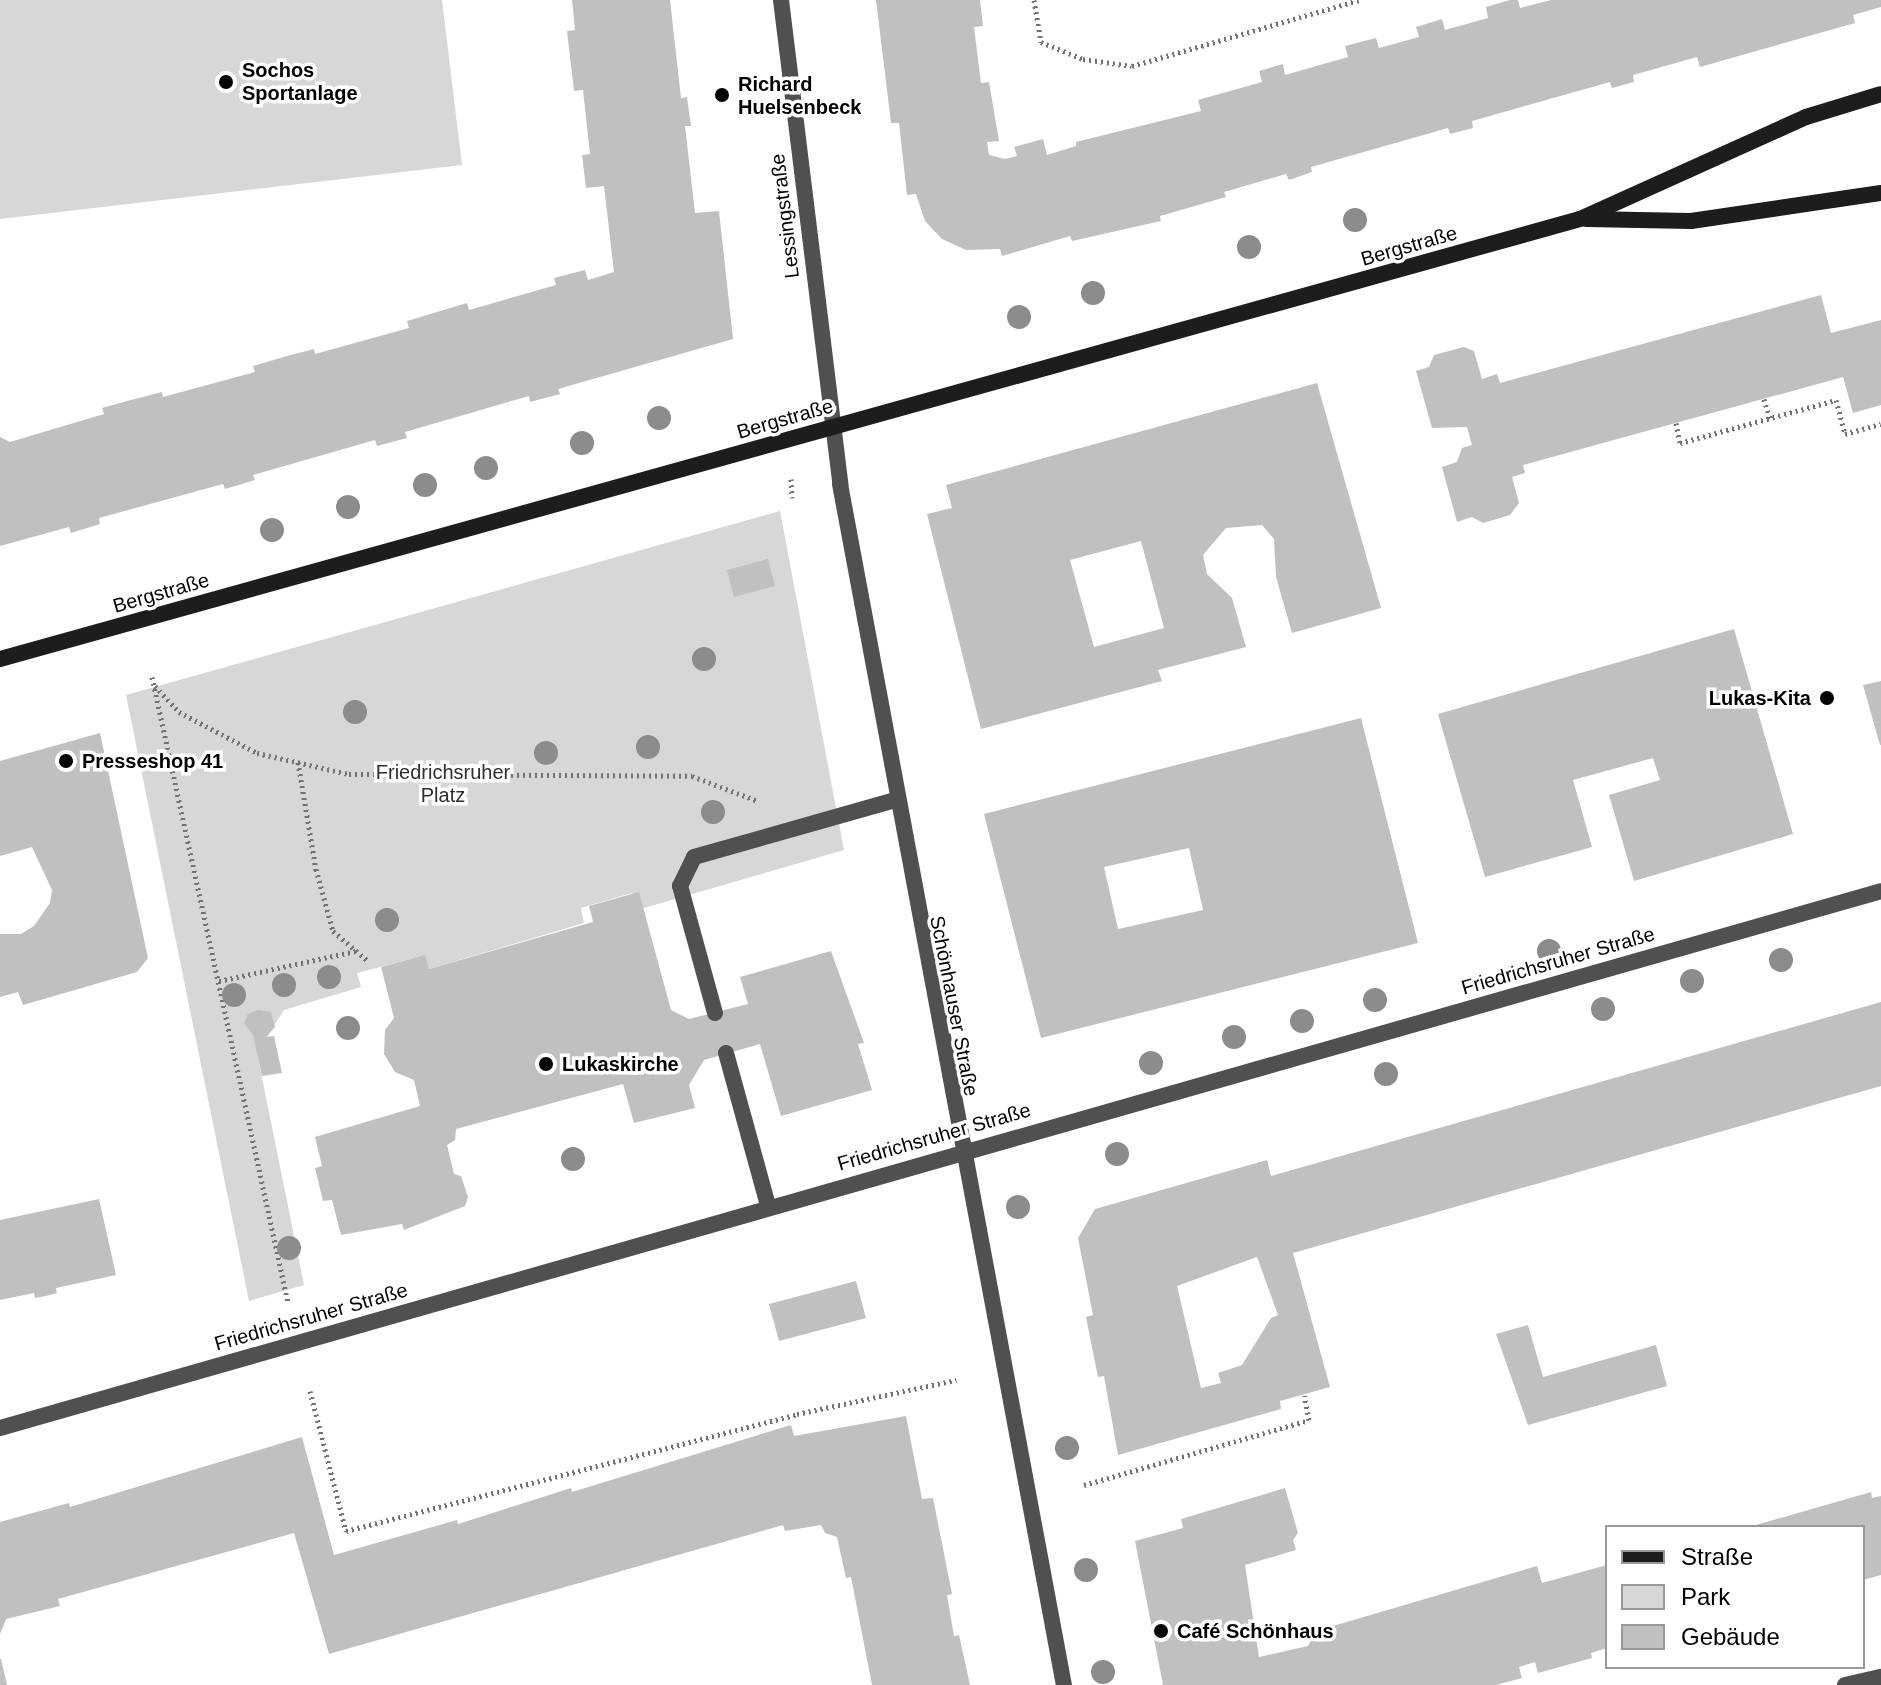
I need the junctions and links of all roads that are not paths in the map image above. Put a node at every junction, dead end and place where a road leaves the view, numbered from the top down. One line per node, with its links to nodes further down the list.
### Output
1 (781, 0): 5 (street, Lessingstraße)
2 (1881, 94): 4 (street, Bergstraße)
3 (1881, 193): 4 (street, Bergstraße)
4 (1580, 219): 5 (street, Bergstraße)
5 (833, 427): 6 (street, Bergstraße); 7 (street, Schönhauser Straße)
6 (0, 659)
7 (896, 800): 9 (street); 11 (street, Schönhauser Straße)
8 (1881, 891): 11 (street, Friedrichsruher Straße)
9 (715, 1013)
10 (726, 1053): 12 (street)
11 (961, 1150): 12 (street, Friedrichsruher Straße); 15 (street, Schönhauser Straße)
12 (768, 1206): 13 (street, Friedrichsruher Straße)
13 (0, 1428)
14 (1881, 1677): 16 (street)
15 (1064, 1685)
16 (1845, 1685)

